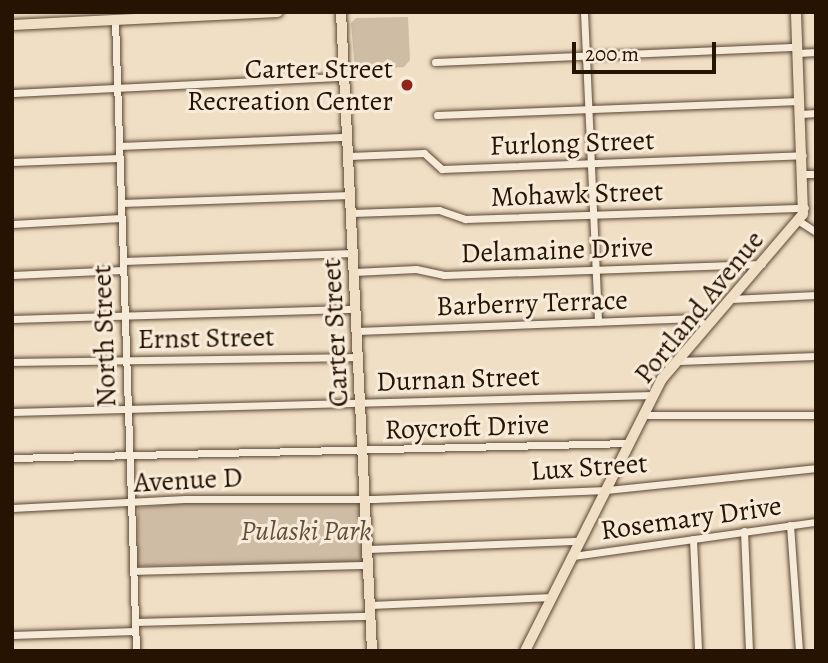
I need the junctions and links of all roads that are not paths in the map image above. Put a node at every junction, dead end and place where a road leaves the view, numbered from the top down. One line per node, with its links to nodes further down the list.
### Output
1 (278, 12): 5 (main road)
2 (341, 12): 13 (main road, Carter Street)
3 (584, 12): 11 (street)
4 (796, 12): 9 (main road, Portland Avenue)
5 (137, 16): 7 (main road)
6 (82, 17): 7 (main road); 8 (main road)
7 (115, 20): 14 (street, North Street)
8 (12, 25)
9 (798, 50): 10 (street); 11 (street); 16 (main road, Portland Avenue)
10 (816, 52)
11 (586, 56): 12 (street); 17 (street)
12 (435, 62)
13 (345, 77): 14 (street); 21 (main road, Carter Street)
14 (117, 88): 15 (street); 22 (street, North Street)
15 (12, 93)
16 (800, 101): 17 (street); 19 (main road, Portland Avenue)
17 (588, 109): 20 (street); 27 (street)
18 (816, 113): 19 (street)
19 (801, 114): 23 (main road, Portland Avenue)
20 (437, 115)
21 (348, 137): 22 (street); 24 (main road, Carter Street)
22 (119, 146): 25 (street, North Street)
23 (803, 155): 27 (street, Furlong Street); 28 (main road, Portland Avenue)
24 (349, 156): 27 (street, Furlong Street); 30 (main road, Carter Street)
25 (119, 158): 26 (street); 31 (street, North Street)
26 (12, 162)
27 (591, 163): 34 (street)
28 (803, 174): 29 (street); 32 (main road, Portland Avenue)
29 (816, 174)
30 (351, 195): 31 (street); 33 (main road, Carter Street)
31 (121, 203): 35 (street, North Street)
32 (805, 208): 34 (street, Mohawk Street); 36 (main road, Portland Avenue)
33 (352, 213): 34 (street, Mohawk Street); 39 (main road, Carter Street)
34 (593, 215): 42 (street)
35 (121, 218): 37 (street); 41 (street, North Street)
36 (799, 221): 38 (street); 40 (main road, Portland Avenue)
37 (12, 224)
38 (816, 232)
39 (353, 253): 41 (street); 43 (main road, Carter Street)
40 (762, 264): 42 (street, Delamaine Drive); 46 (main road, Portland Avenue)
41 (123, 266): 44 (street); 48 (street, North Street)
42 (595, 270): 43 (street, Delamaine Drive); 50 (street)
43 (354, 272): 47 (main road, Carter Street)
44 (12, 275)
45 (816, 295): 46 (street)
46 (732, 299): 51 (main road, Portland Avenue)
47 (356, 309): 48 (street); 52 (main road, Carter Street)
48 (125, 313): 49 (street); 55 (street, North Street)
49 (12, 318)
50 (598, 322): 51 (street, Barberry Terrace); 52 (street, Barberry Terrace)
51 (706, 326): 56 (main road, Portland Avenue)
52 (357, 331): 54 (main road, Carter Street)
53 (816, 356): 56 (street)
54 (358, 357): 55 (street, Ernst Street); 59 (main road, Carter Street)
55 (127, 360): 57 (street, Ernst Street); 60 (street, North Street)
56 (678, 361): 58 (main road, Portland Avenue)
57 (12, 362)
58 (654, 395): 59 (street, Durnan Street); 62 (main road, Portland Avenue)
59 (361, 404): 60 (street, Durnan Street); 65 (main road, Carter Street)
60 (128, 409): 61 (street, Durnan Street); 66 (street, North Street)
61 (12, 412)
62 (644, 415): 63 (street); 64 (main road, Portland Avenue)
63 (816, 415)
64 (630, 443): 65 (street, Roycroft Drive); 69 (main road, Portland Avenue)
65 (363, 450): 66 (street, Roycroft Drive); 70 (main road, Carter Street)
66 (130, 454): 67 (street, Roycroft Drive); 71 (street, North Street)
67 (12, 458)
68 (816, 468): 69 (street, Lux Street)
69 (607, 490): 70 (street, Lux Street); 77 (main road, Portland Avenue)
70 (365, 499): 71 (street, Avenue D); 78 (main road, Carter Street)
71 (132, 505): 72 (street, Avenue D); 81 (street, North Street)
72 (12, 508)
73 (816, 522): 74 (street, Rosemary Drive)
74 (790, 525): 75 (street, Rosemary Drive); 93 (street)
75 (744, 531): 76 (street, Rosemary Drive); 92 (street)
76 (693, 538): 79 (street, Rosemary Drive); 91 (street)
77 (580, 541): 78 (street); 79 (main road, Portland Avenue)
78 (368, 550): 80 (main road, Carter Street)
79 (573, 556): 82 (main road, Portland Avenue)
80 (368, 565): 81 (street); 83 (main road, Carter Street)
81 (134, 571): 85 (street, North Street)
82 (552, 597): 83 (street); 90 (main road, Portland Avenue)
83 (370, 605): 84 (main road, Carter Street)
84 (371, 617): 85 (street); 89 (main road, Carter Street)
85 (135, 622): 86 (street, North Street)
86 (135, 631): 87 (street); 88 (street, North Street)
87 (12, 635)
88 (136, 651)
89 (372, 651)
90 (526, 651)
91 (698, 651)
92 (749, 651)
93 (800, 651)

